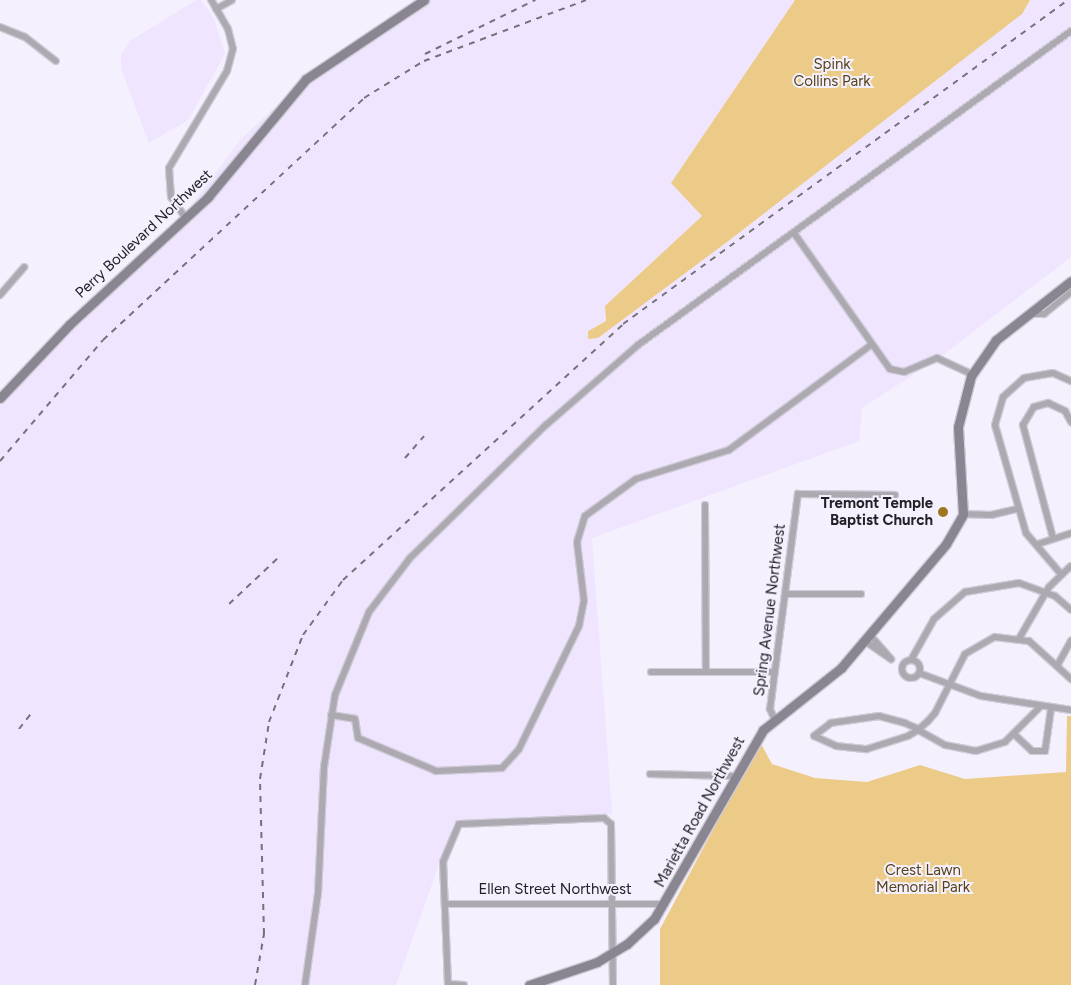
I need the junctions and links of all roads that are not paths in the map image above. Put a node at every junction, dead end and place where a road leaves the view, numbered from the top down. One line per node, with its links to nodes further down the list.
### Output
1 (211, 0): 4 (street)
2 (232, 0): 4 (street)
3 (424, 0): 8 (main road, Perry Boulevard Northwest)
4 (216, 9): 8 (street)
5 (0, 27): 7 (street)
6 (1071, 31): 9 (street)
7 (56, 62)
8 (185, 217): 18 (main road, Perry Boulevard Northwest)
9 (794, 233): 15 (street); 48 (street)
10 (24, 267): 13 (street)
11 (1071, 281): 14 (main road)
12 (1071, 292): 14 (street)
13 (0, 295)
14 (1028, 314): 16 (main road)
15 (872, 344): 16 (street); 48 (street)
16 (972, 374): 23 (main road)
17 (1071, 381): 22 (street)
18 (1, 395)
19 (1071, 422): 25 (street)
20 (894, 495): 30 (street, Spring Avenue Northwest)
21 (706, 505): 40 (street)
22 (1018, 509): 23 (street); 26 (street)
23 (963, 514): 34 (main road, Marietta Road Northwest)
24 (1071, 533): 25 (street)
25 (1053, 538): 26 (street)
26 (1038, 544): 28 (street)
27 (1071, 566): 28 (street)
28 (1061, 574): 29 (street)
29 (1046, 591): 32 (street); 33 (street); 36 (street)
30 (785, 594): 31 (street); 41 (street, Spring Avenue Northwest)
31 (861, 594)
32 (1071, 610)
33 (1020, 637): 37 (street); 44 (street)
34 (868, 638): 38 (street); 49 (main road, Marietta Road Northwest)
35 (1071, 641): 37 (street)
36 (911, 660): 38 (street); 42 (street)
37 (1057, 666): 43 (street)
38 (902, 667): 42 (street)
39 (651, 672): 40 (street)
40 (706, 672): 41 (street)
41 (774, 672): 49 (street, Spring Avenue Northwest)
42 (919, 673): 44 (street)
43 (1071, 679)
44 (951, 686): 45 (street); 50 (street)
45 (1039, 708): 46 (street); 51 (street)
46 (1051, 709): 47 (street); 51 (street)
47 (1071, 710)
48 (331, 715): 59 (street)
49 (774, 718): 53 (main road, Marietta Road Northwest)
50 (918, 730): 50 (street); 51 (street)
51 (1015, 735)
52 (650, 774): 53 (street)
53 (733, 776): 56 (main road, Marietta Road Northwest)
54 (612, 902): 55 (street, Ellen Street Northwest); 55 (street); 56 (street, Ellen Street Northwest); 57 (street)
55 (445, 904): 58 (street)
56 (665, 904): 57 (main road, Marietta Road Northwest)
57 (612, 954): 61 (main road, Marietta Road Northwest); 62 (street)
58 (448, 984): 60 (street)
59 (305, 985)
60 (464, 985)
61 (529, 985)
62 (612, 985)

